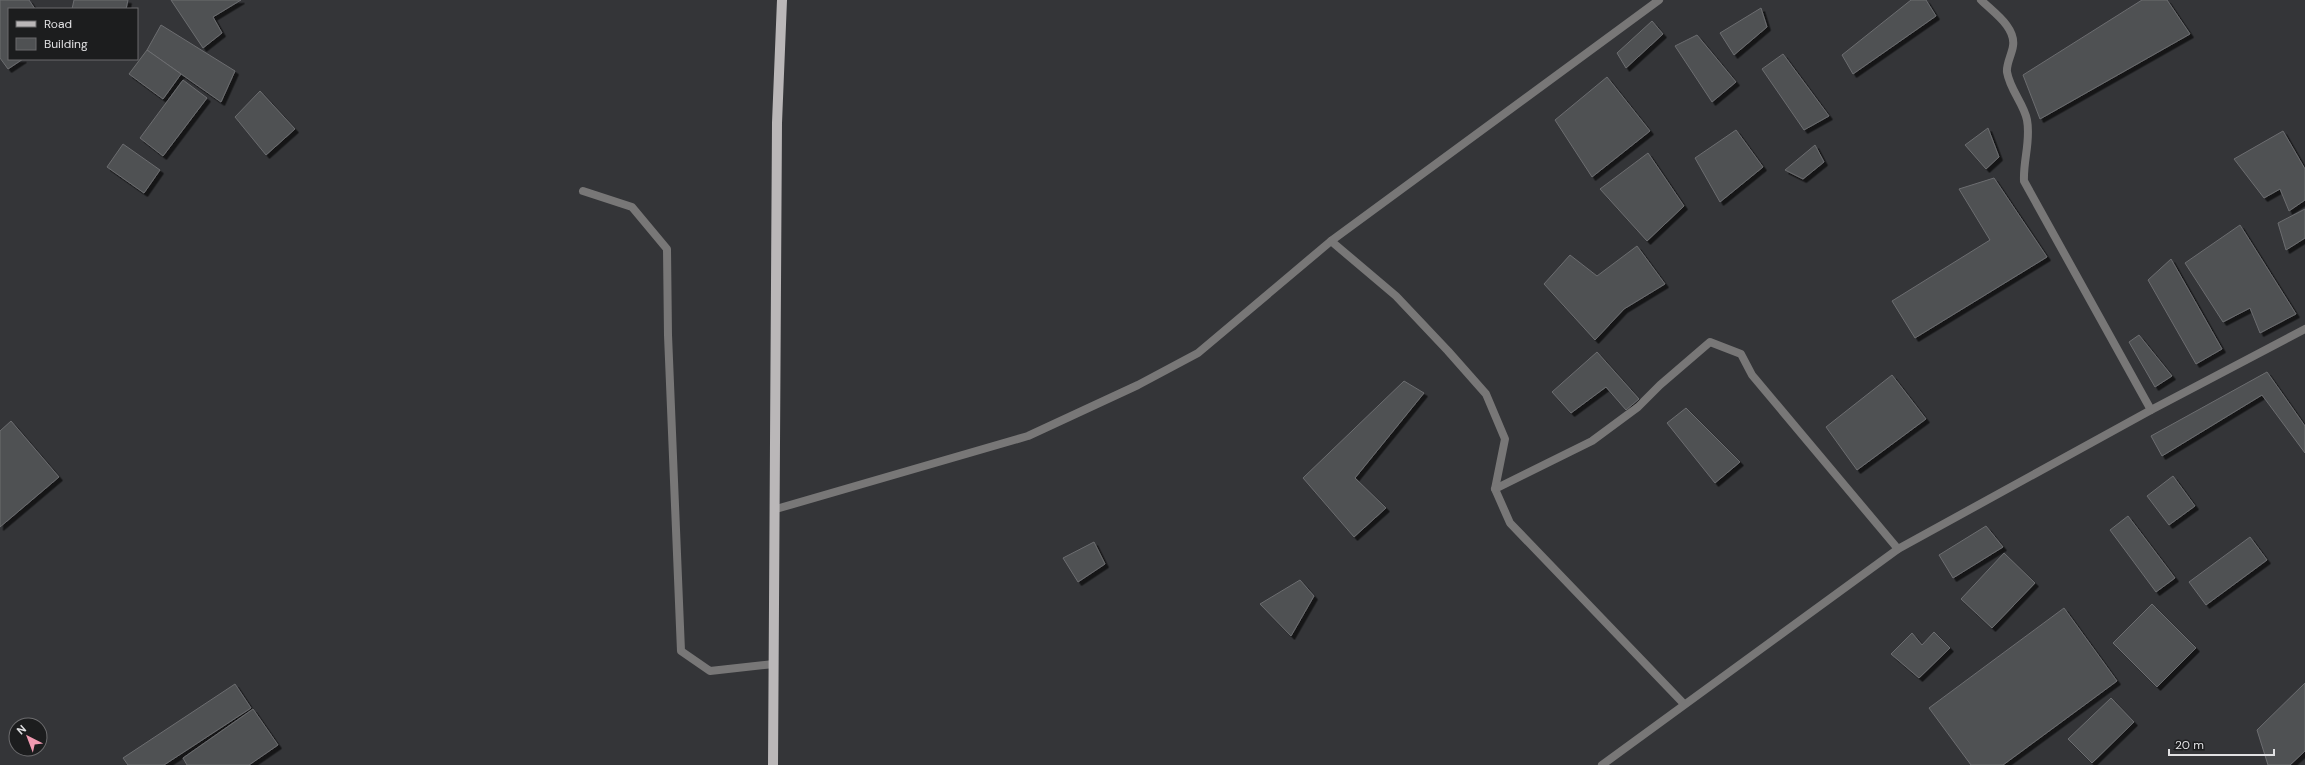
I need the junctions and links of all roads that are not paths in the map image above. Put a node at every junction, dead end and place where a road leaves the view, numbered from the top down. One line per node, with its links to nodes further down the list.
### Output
1 (782, 0): 9 (main road)
2 (1659, 0): 5 (street)
3 (1981, 0): 7 (street)
4 (583, 191): 11 (street)
5 (1331, 240): 8 (street); 9 (street)
6 (2305, 329): 7 (street)
7 (2151, 410): 10 (street)
8 (1495, 489): 10 (street); 12 (street)
9 (776, 510): 11 (main road)
10 (1898, 549): 12 (street)
11 (774, 664): 13 (main road)
12 (1684, 704): 14 (street)
13 (773, 765)
14 (1602, 765)

